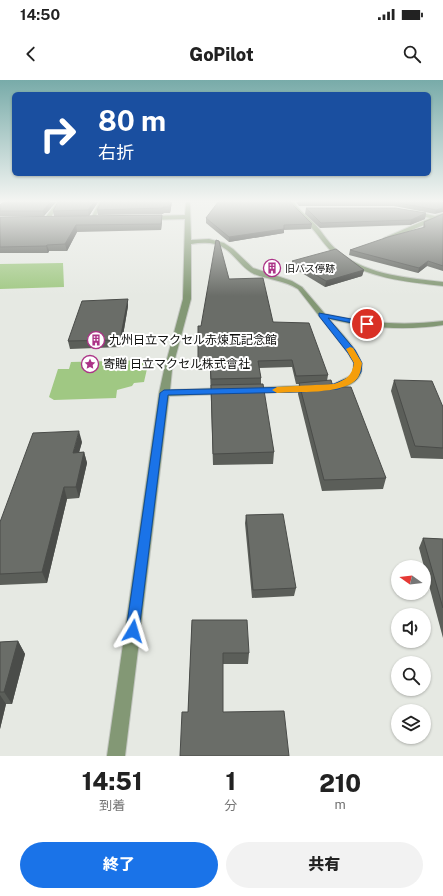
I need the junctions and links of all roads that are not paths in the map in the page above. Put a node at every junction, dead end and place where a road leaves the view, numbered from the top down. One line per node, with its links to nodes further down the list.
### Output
1 (188, 234): 5 (street)
2 (322, 234): 6 (street)
3 (398, 234): 4 (street)
4 (382, 240)
5 (188, 242): 7 (street); 9 (street)
6 (443, 284)
7 (321, 315): 8 (street); 9 (street)
8 (443, 324)
9 (164, 393): 10 (street)
10 (116, 756)

